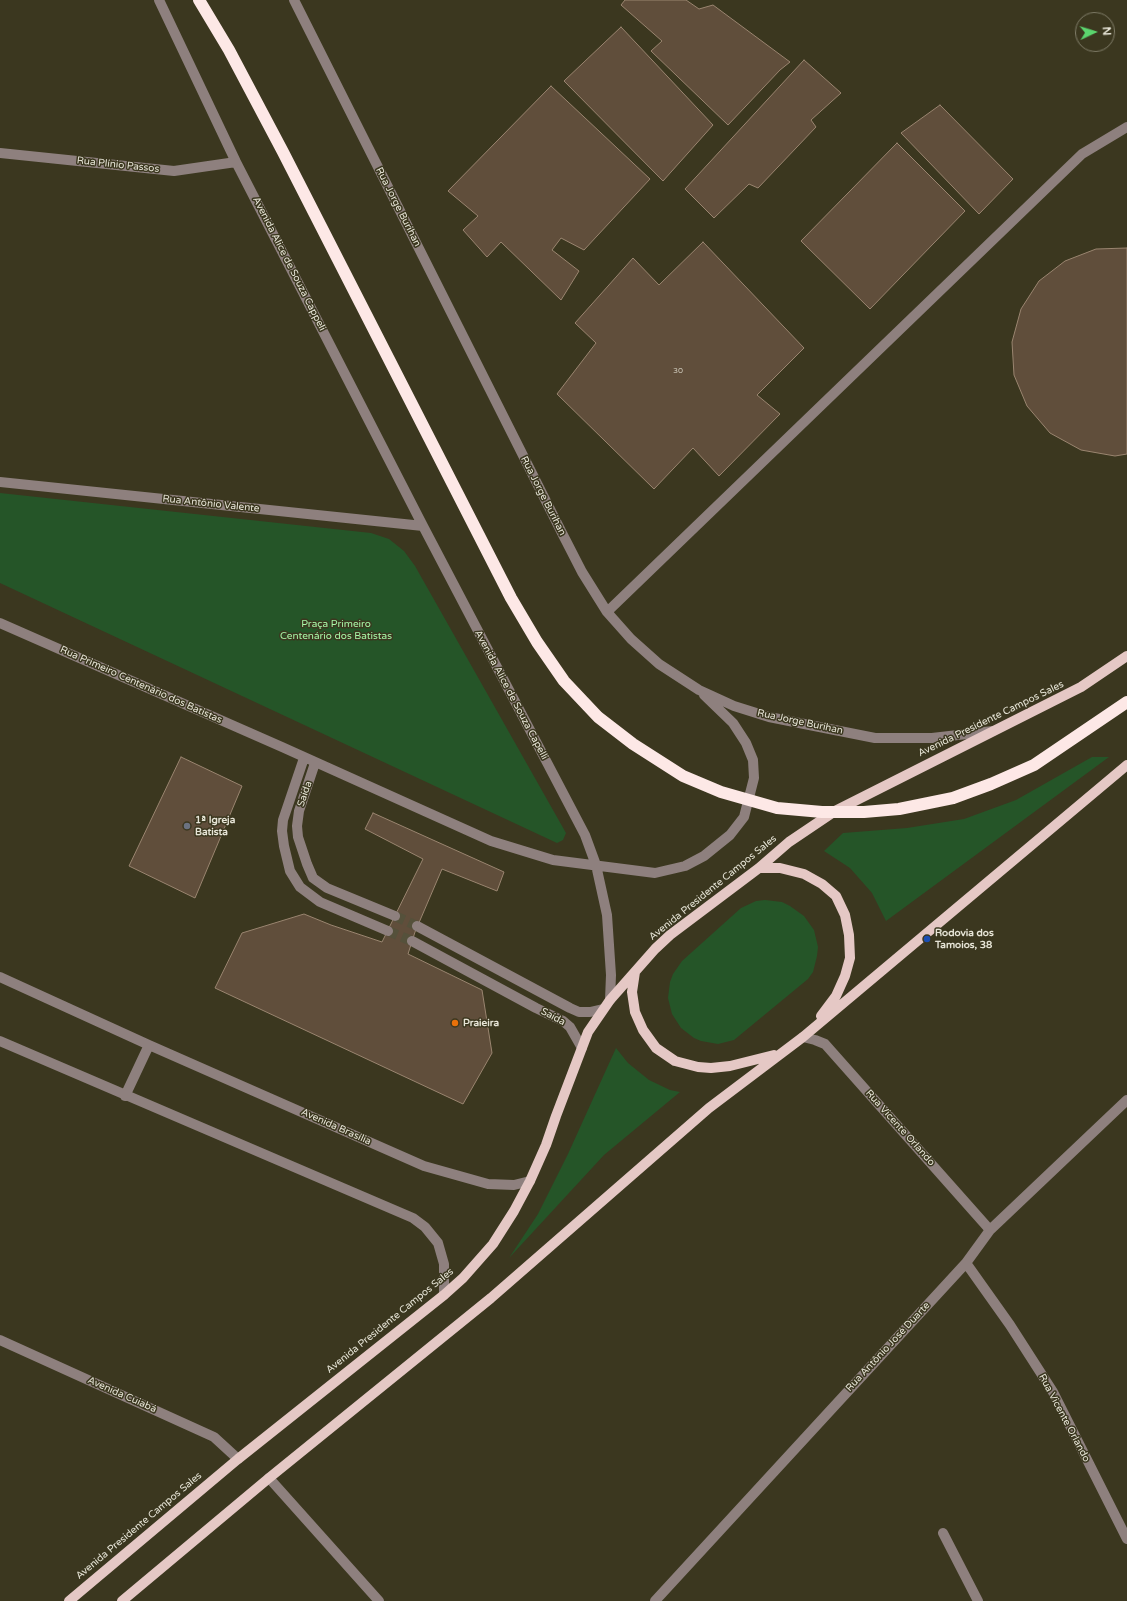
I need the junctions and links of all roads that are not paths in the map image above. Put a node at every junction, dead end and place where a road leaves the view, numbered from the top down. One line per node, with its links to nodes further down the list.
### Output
1 (159, 0): 6 (street, Avenida Alice de Souza Cappeli)
2 (199, 0): 13 (highway)
3 (294, 0): 9 (street, Rua Jorge Burihan)
4 (1127, 127): 9 (street)
5 (0, 153): 6 (street, Rua Plínio Passos)
6 (236, 162): 8 (street, Avenida Alice de Souza Cappeli)
7 (0, 482): 8 (street, Rua Antônio Valente)
8 (423, 526): 18 (street, Avenida Alice de Souza Capelli)
9 (607, 612): 12 (street, Rua Jorge Burihan)
10 (0, 623): 15 (street, Rua Primeiro Centenário dos Batistas)
11 (1127, 656): 14 (main road, Avenida Presidente Campos Sales)
12 (699, 690): 14 (street, Rua Jorge Burihan); 18 (street, Rua Primeiro Centenário dos Batistas)
13 (1127, 702)
14 (993, 731): 19 (main road, Avenida Presidente Campos Sales)
15 (304, 758): 16 (street, Rua Primeiro Centenário dos Batistas); 22 (street)
16 (315, 763): 18 (street, Rua Primeiro Centenário dos Batistas); 20 (street, Saída)
17 (1127, 765): 28 (main road)
18 (596, 865): 26 (street, Avenida Alice de Souza Capelli)
19 (759, 868): 24 (main road, Avenida Presidente Campos Sales); 28 (main road)
20 (395, 916)
21 (417, 926): 27 (street)
22 (388, 931)
23 (412, 941): 31 (street, Saída)
24 (635, 972): 26 (main road, Avenida Presidente Campos Sales); 32 (main road)
25 (0, 977): 30 (street, Avenida Brasília)
26 (610, 1000): 27 (main road, Avenida Presidente Campos Sales)
27 (603, 1009): 31 (main road, Avenida Presidente Campos Sales)
28 (803, 1037): 32 (main road); 36 (street, Rua Vicente Orlando)
29 (0, 1041): 33 (street)
30 (148, 1045): 33 (street); 35 (street, Avenida Brasília)
31 (582, 1048): 35 (main road, Avenida Presidente Campos Sales)
32 (778, 1054): 41 (main road)
33 (126, 1096): 38 (street)
34 (1127, 1100): 36 (street, Rua Antônio José Duarte)
35 (530, 1181): 38 (main road, Avenida Presidente Campos Sales)
36 (990, 1230): 37 (street, Rua Antônio José Duarte)
37 (966, 1263): 43 (street, Rua Vicente Orlando); 47 (street, Rua Antônio José Duarte)
38 (444, 1295): 40 (main road, Avenida Presidente Campos Sales)
39 (0, 1340): 40 (street, Avenida Cuiabá)
40 (238, 1459): 44 (main road, Avenida Presidente Campos Sales)
41 (269, 1478): 45 (main road); 46 (street)
42 (943, 1533): 48 (street)
43 (1127, 1539)
44 (69, 1601)
45 (122, 1601)
46 (378, 1601)
47 (655, 1601)
48 (978, 1601)

